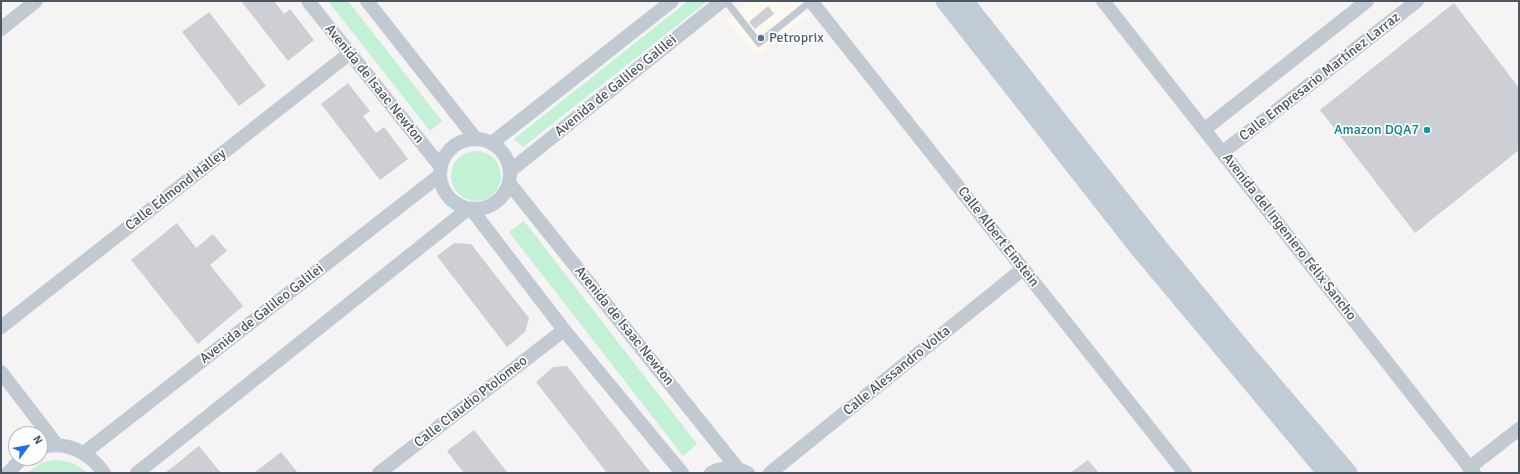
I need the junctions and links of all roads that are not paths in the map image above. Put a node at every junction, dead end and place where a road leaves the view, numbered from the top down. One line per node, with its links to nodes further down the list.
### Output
1 (36, 1): 13 (street)
2 (308, 1): 14 (street, Avenida de Isaac Newton)
3 (367, 1): 16 (street)
4 (672, 1): 17 (street)
5 (722, 1): 20 (street, Avenida de Galileo Galilei)
6 (726, 1): 7 (lane)
7 (811, 1): 22 (street, Calle Albert Einstein)
8 (945, 1): 39 (main road)
9 (964, 1): 40 (main road)
10 (1103, 1): 15 (street, Avenida del Ingeniero Félix Sancho)
11 (1367, 1): 15 (street)
12 (1417, 1): 18 (street, Calle Empresario Martínez Larraz)
13 (1, 29)
14 (350, 53): 19 (street, Avenida de Isaac Newton); 23 (street, Calle Edmond Halley)
15 (1205, 129): 18 (street, Avenida del Ingeniero Félix Sancho)
16 (476, 139): 17 (street); 19 (street)
17 (492, 144): 20 (street)
18 (1223, 152): 30 (street, Avenida del Ingeniero Félix Sancho)
19 (440, 171): 21 (street); 29 (street, Avenida de Galileo Galilei)
20 (509, 177): 21 (street); 31 (street, Avenida de Isaac Newton)
21 (470, 209): 24 (street); 33 (street)
22 (1023, 269): 37 (street, Calle Alessandro Volta); 38 (street, Calle Albert Einstein)
23 (1, 327)
24 (564, 330): 34 (street, Calle Claudio Ptolomeo); 35 (street)
25 (1, 372): 27 (street)
26 (1519, 429): 30 (street)
27 (57, 446): 28 (street); 29 (street)
28 (48, 447)
29 (84, 453): 32 (street)
30 (1471, 470)
31 (743, 471): 36 (street)
32 (104, 473)
33 (137, 473)
34 (379, 473)
35 (682, 473)
36 (711, 473)
37 (770, 473)
38 (1185, 473)
39 (1327, 473)
40 (1348, 473)

